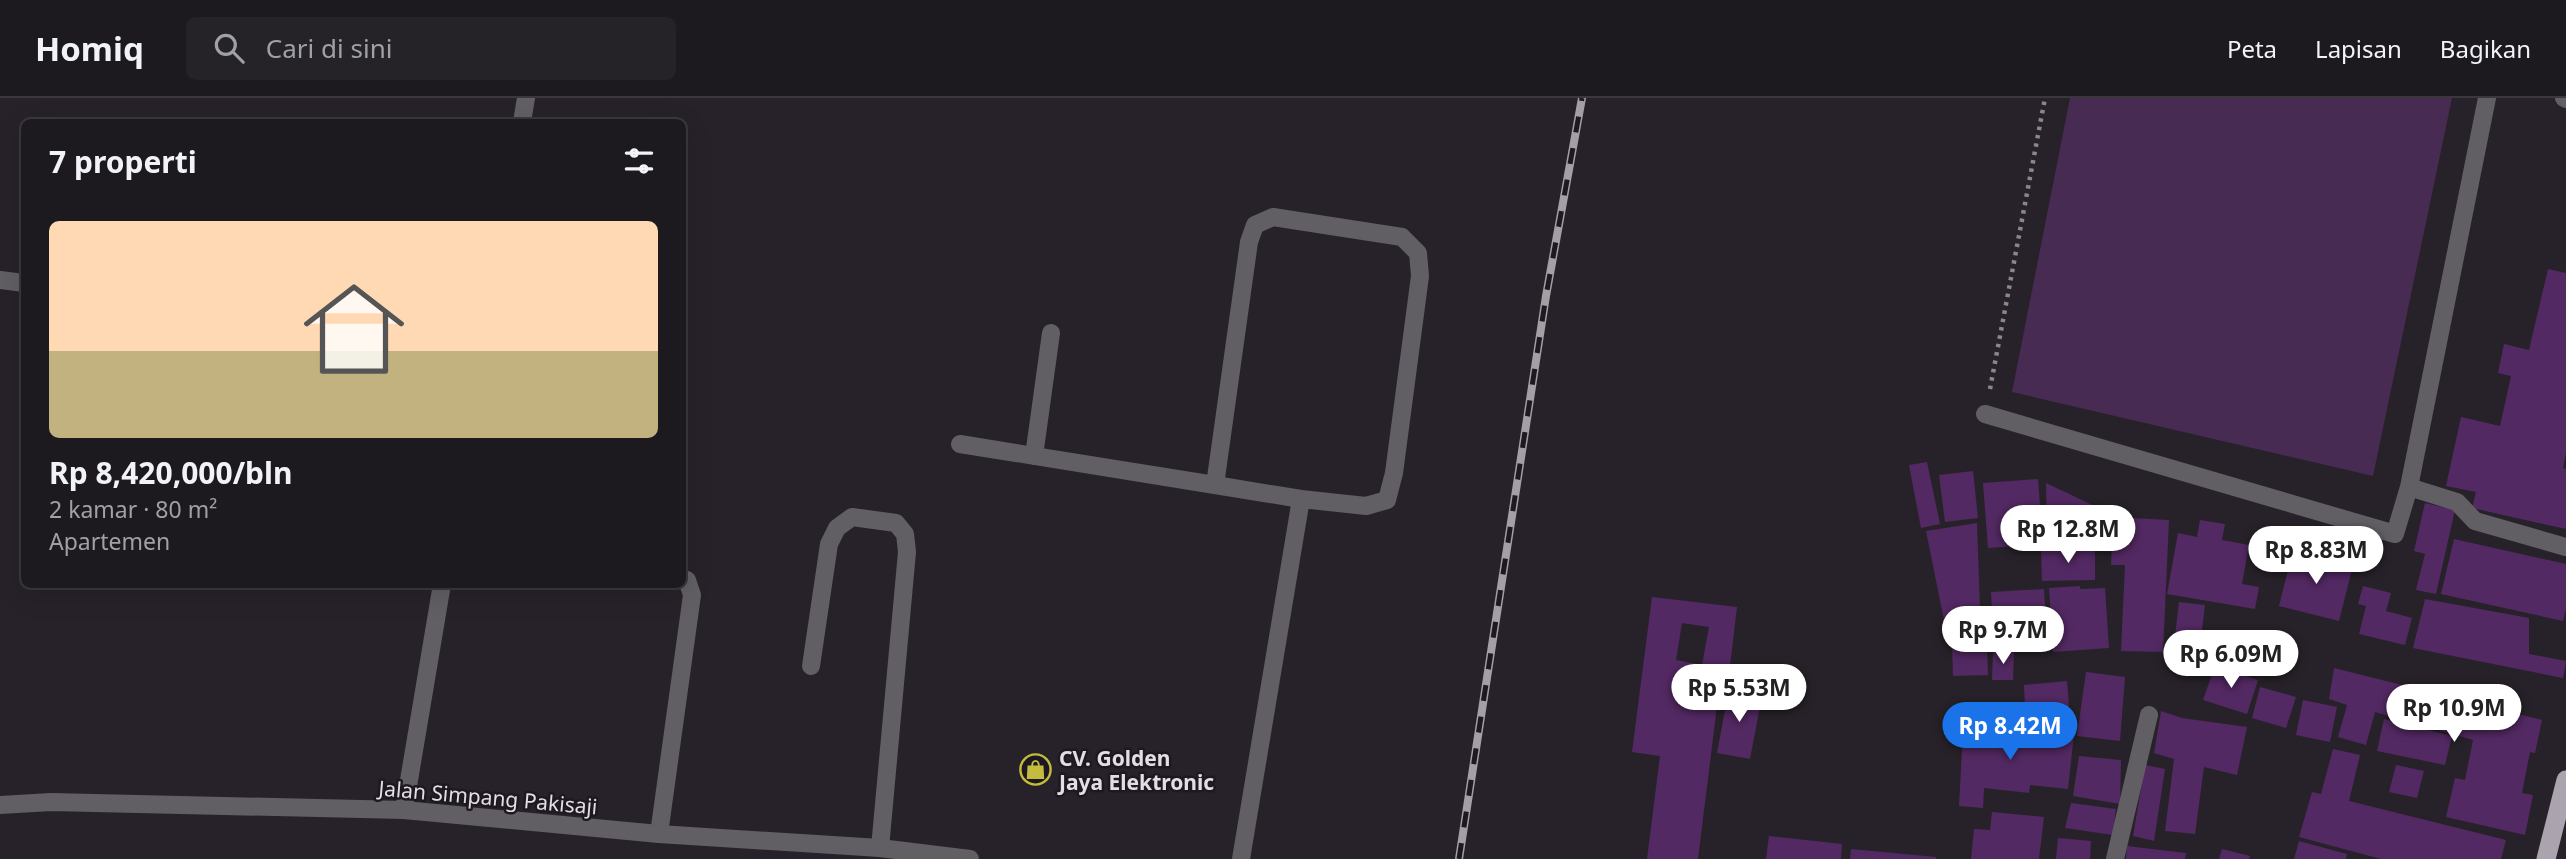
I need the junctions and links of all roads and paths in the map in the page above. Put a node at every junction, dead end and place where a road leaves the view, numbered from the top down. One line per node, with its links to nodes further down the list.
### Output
1 (526, 98): 4 (street)
2 (2045, 98): 8 (path)
3 (2487, 98): 12 (street)
4 (522, 119)
5 (0, 280): 6 (street)
6 (21, 283)
7 (1051, 333): 10 (street)
8 (1985, 414): 12 (street)
9 (961, 444): 10 (street)
10 (1034, 456): 11 (street)
11 (1215, 485): 13 (street); 13 (street)
12 (2409, 487): 14 (street)
13 (1301, 499): 25 (street)
14 (2566, 547)
15 (686, 580): 22 (street)
16 (441, 588): 21 (street)
17 (811, 666): 23 (street)
18 (2149, 715): 26 (street)
19 (2566, 780): 27 (highway)
20 (0, 805): 21 (street, Jalan Simpang Pakisaji)
21 (404, 810): 22 (street, Jalan Simpang Pakisaji)
22 (659, 834): 23 (street, Jalan Simpang Pakisaji)
23 (880, 848): 24 (street, Jalan Simpang Pakisaji)
24 (970, 859)
25 (1241, 859)
26 (2115, 859)
27 (2546, 859)

